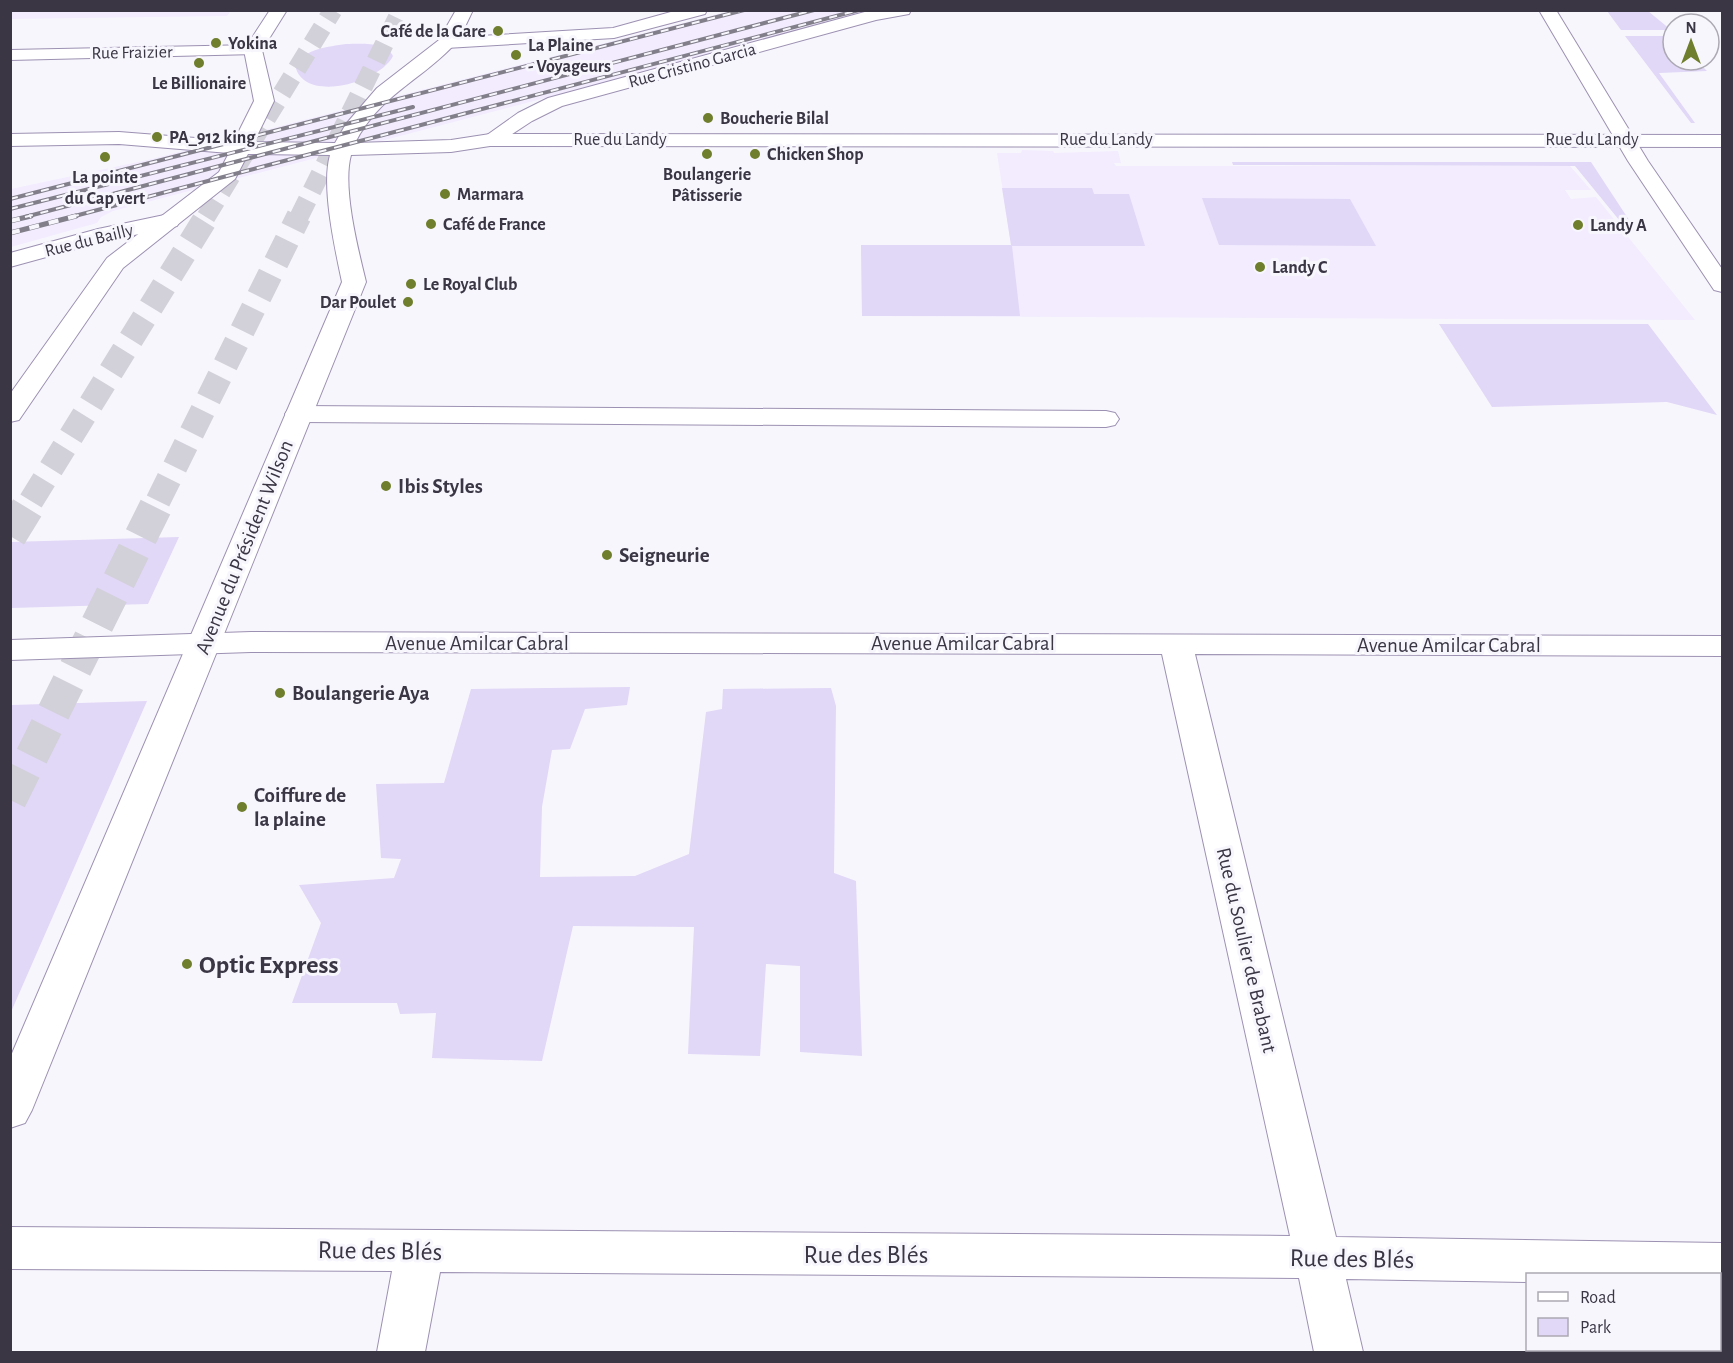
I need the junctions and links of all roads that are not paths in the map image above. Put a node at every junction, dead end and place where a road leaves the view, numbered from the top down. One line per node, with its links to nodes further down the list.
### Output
1 (279, 10): 7 (street)
2 (465, 10): 6 (street, Avenue du Président Wilson)
3 (699, 10): 6 (street)
4 (903, 10): 15 (street, Rue Cristino Garcia)
5 (1547, 10): 13 (street)
6 (446, 43): 10 (street, Avenue du Président Wilson)
7 (253, 50): 8 (street, Rue Fraizier); 11 (street)
8 (10, 55)
9 (331, 128): 10 (street, Rue du Landy)
10 (353, 128): 15 (street, Rue du Landy); 17 (street, Avenue du Président Wilson)
11 (244, 131): 12 (street, Rue du Landy); 12 (street, Rue du Landy); 17 (street, Rue du Landy); 18 (street)
12 (119, 138): 14 (street, Rue du Landy)
13 (1624, 139): 15 (street, Rue du Landy); 16 (street, Rue du Landy); 20 (street)
14 (10, 140)
15 (490, 140): 17 (street, Rue du Landy)
16 (1722, 141)
17 (342, 149): 22 (street, Avenue du Président Wilson)
18 (169, 221): 19 (street, Rue du Bailly); 21 (street)
19 (10, 260)
20 (1722, 285)
21 (10, 414)
22 (298, 414): 23 (street); 25 (street, Avenue du Président Wilson)
23 (1106, 419)
24 (1176, 643): 25 (street, Avenue Amilcar Cabral); 26 (street, Avenue Amilcar Cabral); 31 (street, Rue du Soulier de Brabant)
25 (204, 644): 27 (street, Avenue Amilcar Cabral); 28 (street, Avenue du Président Wilson)
26 (1722, 646)
27 (10, 650)
28 (10, 1110)
29 (10, 1248): 30 (street, Rue des Blés)
30 (420, 1250): 31 (street, Rue des Blés); 33 (street)
31 (1318, 1257): 32 (street, Rue des Blés); 34 (street, Rue du Soulier de Brabant)
32 (1722, 1264)
33 (401, 1353)
34 (1338, 1353)

